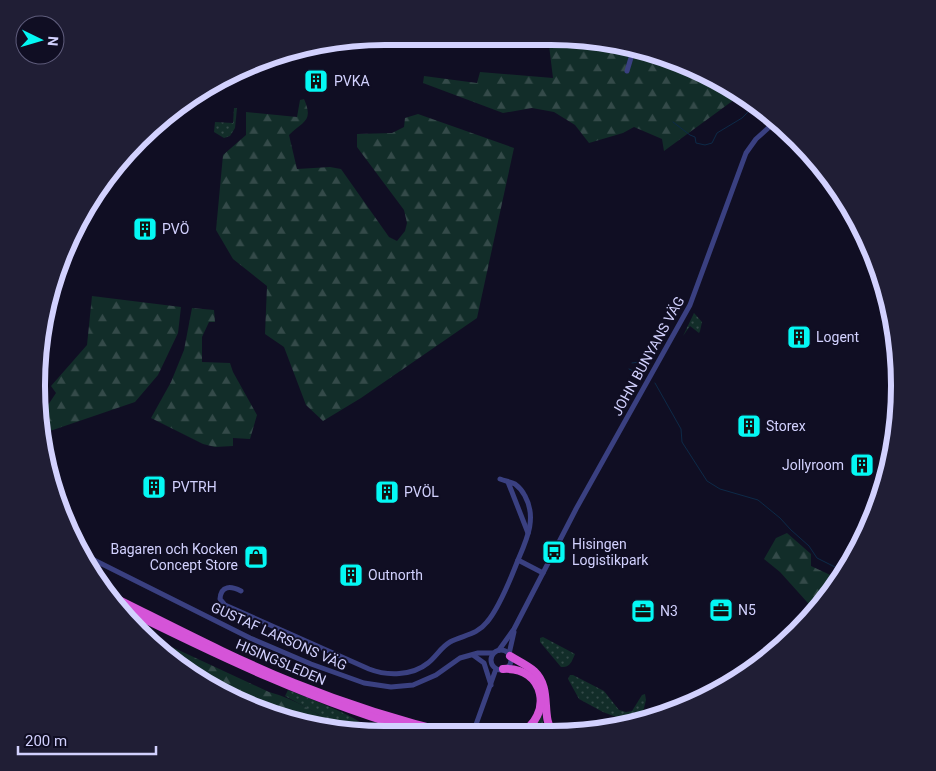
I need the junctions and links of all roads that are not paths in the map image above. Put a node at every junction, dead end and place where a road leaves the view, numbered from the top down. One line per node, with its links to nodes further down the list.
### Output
1 (632, 55): 2 (street)
2 (627, 71)
3 (771, 125): 9 (street, JOHN BUNYANS VÄG)
4 (500, 479): 5 (street)
5 (508, 482): 6 (street); 6 (street)
6 (529, 533): 8 (street)
7 (93, 559): 15 (street, GUSTAF LARSONS VÄG)
8 (518, 560): 9 (street); 10 (street)
9 (543, 573): 13 (street, JOHN BUNYANS VÄG)
10 (241, 591)
11 (122, 601): 20 (highway, HISINGSLEDEN)
12 (131, 612): 19 (highway, HISINGSLEDEN)
13 (514, 629): 14 (street, JOHN BUNYANS VÄG); 16 (street, JOHN BUNYANS VÄG)
14 (496, 651): 15 (street, GUSTAF LARSONS VÄG); 16 (street); 17 (street)
15 (473, 655): 17 (street); 18 (street)
16 (509, 655): 17 (street); 24 (highway)
17 (497, 668): 18 (street); 23 (highway)
18 (492, 685): 22 (street)
19 (402, 726)
20 (423, 726): 21 (highway)
21 (440, 726)
22 (477, 726)
23 (531, 726)
24 (550, 726)

